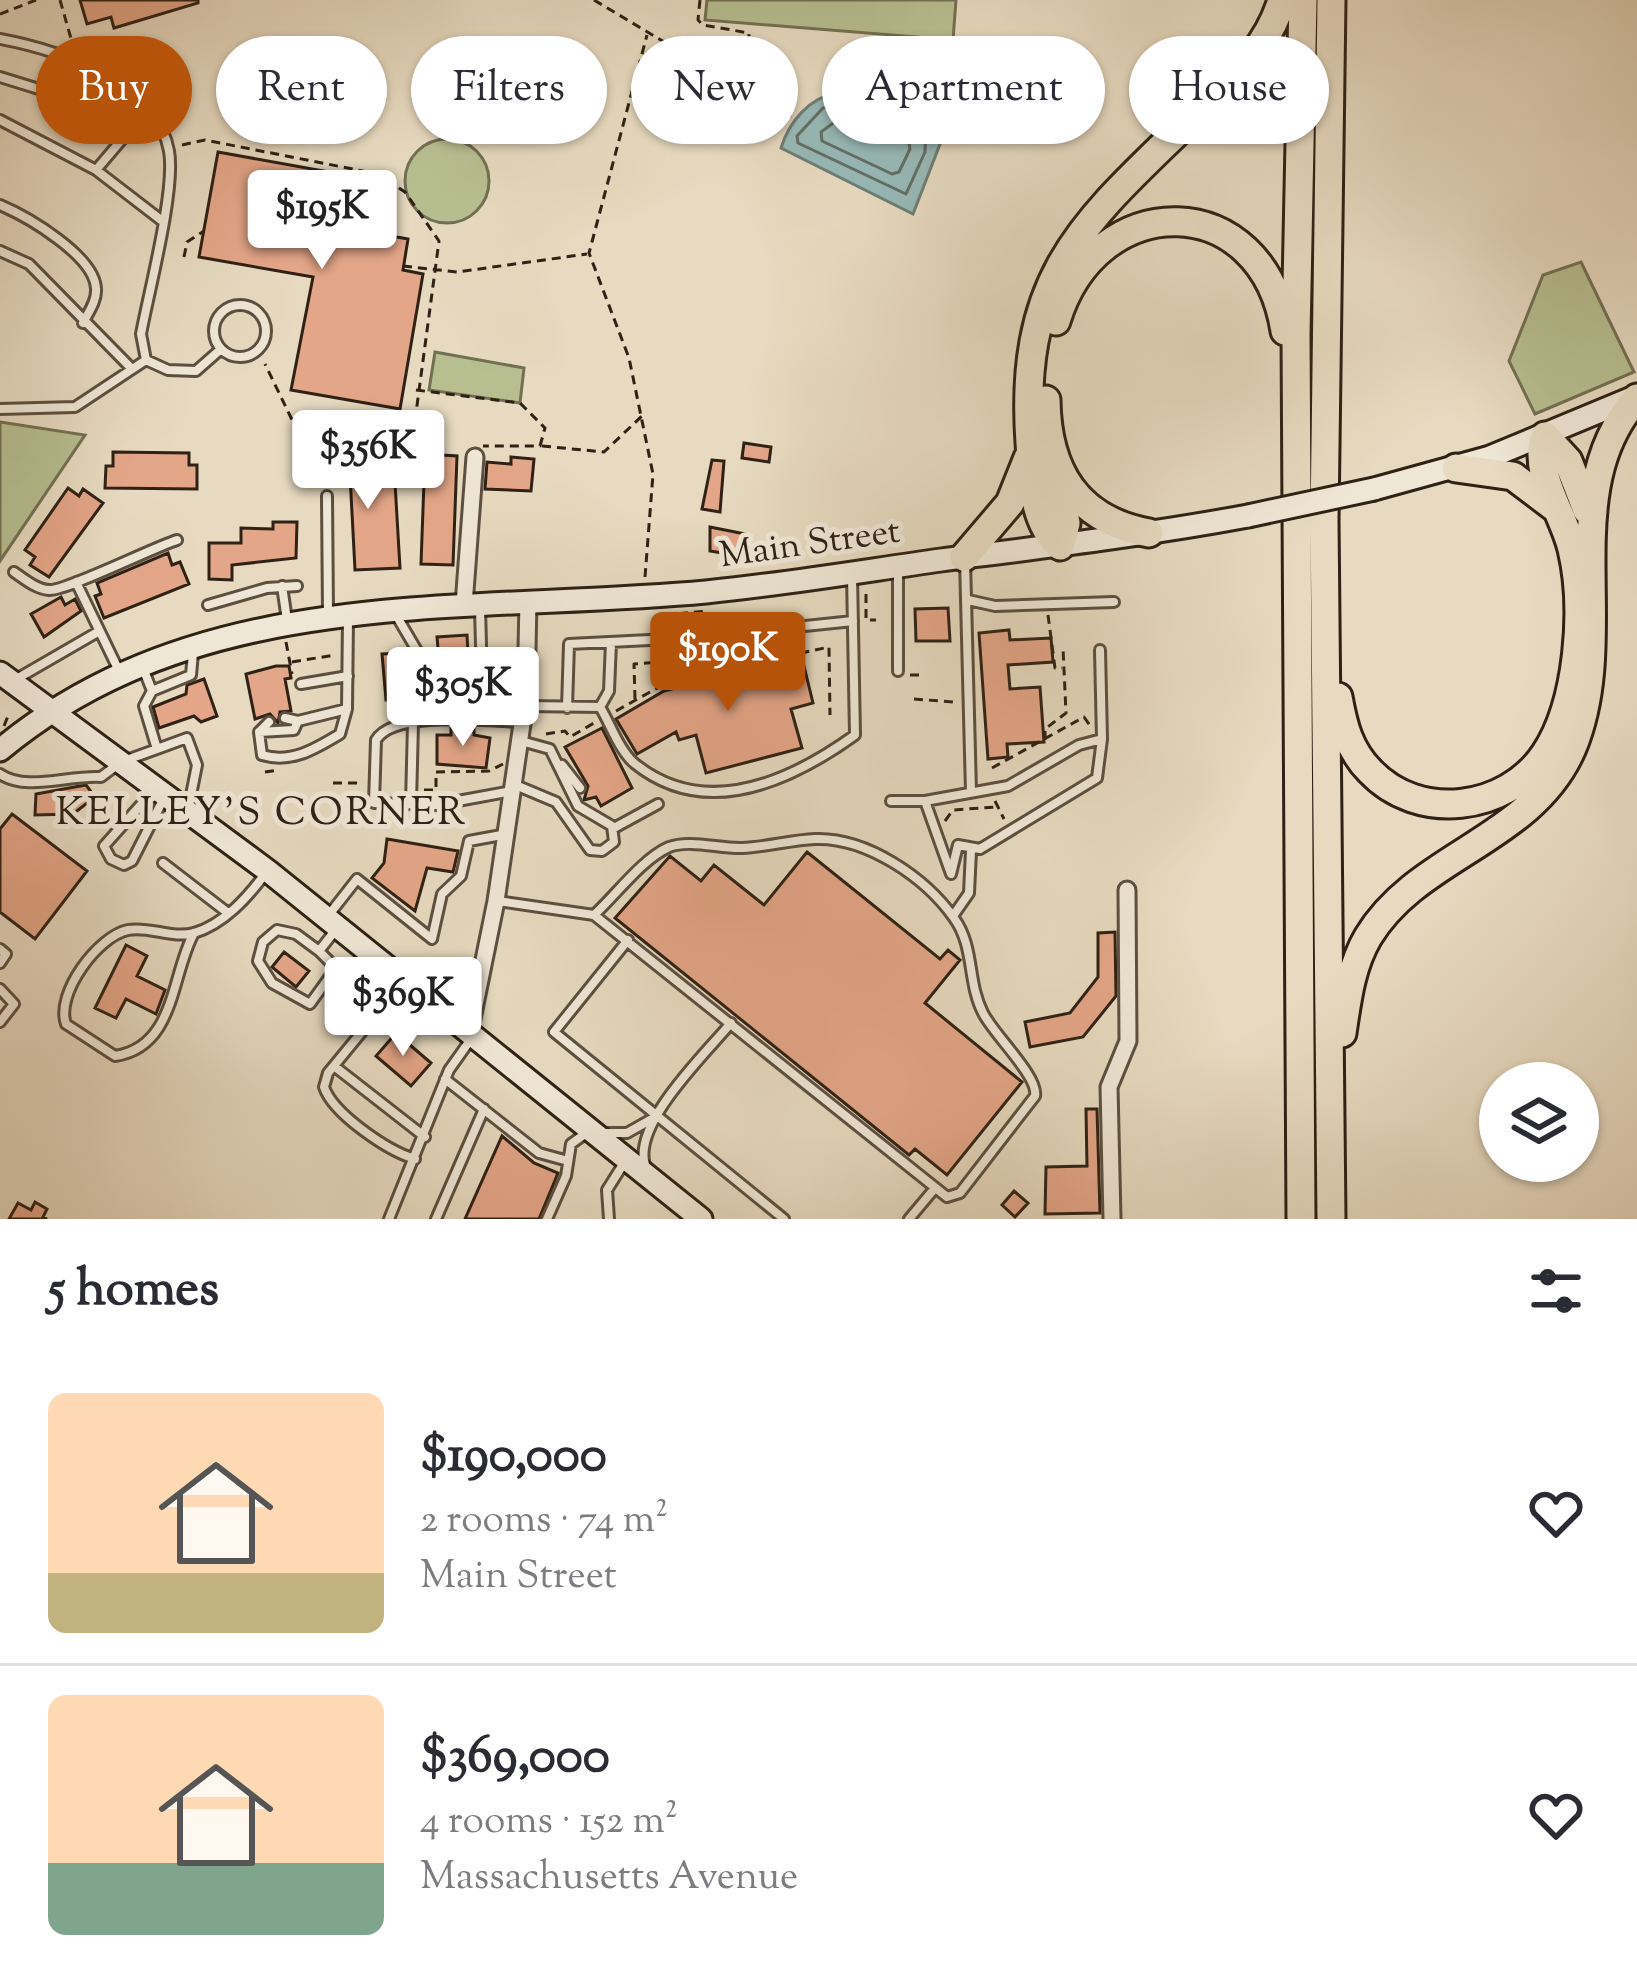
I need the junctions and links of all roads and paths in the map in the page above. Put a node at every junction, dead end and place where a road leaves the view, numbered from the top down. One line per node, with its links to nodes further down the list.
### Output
1 (36, 0): 8 (path)
2 (60, 0): 10 (path)
3 (594, 0): 9 (path)
4 (700, 0): 11 (path)
5 (1282, 0): 41 (highway)
6 (1303, 0): 38 (highway)
7 (1331, 0): 75 (highway)
8 (0, 14)
9 (647, 35): 27 (path)
10 (70, 36)
11 (746, 36)
12 (0, 38): 13 (lane)
13 (36, 51)
14 (0, 77): 15 (lane)
15 (36, 88)
16 (0, 120): 20 (lane)
17 (118, 144): 20 (lane)
18 (164, 144): 22 (lane)
19 (180, 146): 30 (path)
20 (96, 170): 22 (lane)
21 (0, 205): 31 (lane)
22 (161, 220): 33 (lane)
23 (204, 231): 25 (path)
24 (178, 236): 25 (path)
25 (187, 242): 28 (path)
26 (0, 251): 31 (lane)
27 (589, 254): 30 (path); 40 (path)
28 (184, 257)
29 (404, 266): 30 (path)
30 (434, 269): 36 (path)
31 (83, 323): 35 (lane)
32 (221, 350): 32 (lane); 33 (lane)
33 (146, 360): 35 (lane)
34 (265, 364): 36 (path)
35 (131, 368): 39 (lane)
36 (416, 390): 43 (path)
37 (1637, 396): 42 (main road, Main Street); 52 (highway)
38 (1296, 404): 45 (highway); 183 (highway)
39 (0, 409)
40 (642, 416): 43 (path); 58 (path)
41 (1030, 436): 51 (highway); 53 (highway)
42 (1545, 436): 46 (main road, Main Street); 48 (highway); 52 (highway)
43 (540, 446): 44 (path)
44 (475, 458): 65 (street)
45 (1054, 462): 49 (highway); 51 (highway)
46 (1456, 468): 48 (highway); 49 (main road, Main Street, bridge)
47 (326, 496): 70 (lane)
48 (1565, 525): 75 (highway)
49 (1149, 533): 51 (main road, Main Street)
50 (177, 540): 57 (lane)
51 (1060, 546): 53 (main road, Main Street)
52 (1594, 555): 165 (highway)
53 (964, 557): 54 (main road, Main Street); 62 (lane)
54 (898, 566): 56 (main road, Main Street); 87 (lane)
55 (14, 572): 57 (lane)
56 (852, 573): 63 (main road, Main Street); 73 (lane)
57 (76, 582): 76 (lane)
58 (645, 585)
59 (282, 586): 60 (lane); 68 (lane); 74 (lane)
60 (297, 586)
61 (866, 594): 72 (path)
62 (968, 600): 67 (lane); 95 (lane)
63 (528, 602): 65 (main road, Main Street); 102 (street)
64 (1114, 602): 67 (lane)
65 (472, 604): 69 (main road, Main Street); 69 (lane)
66 (721, 604): 71 (path)
67 (1047, 604): 86 (path)
68 (208, 605)
69 (392, 609): 70 (main road, Main Street)
70 (338, 613): 74 (main road, Main Street); 82 (lane)
71 (662, 614)
72 (876, 620)
73 (853, 621): 77 (lane); 97 (lane)
74 (286, 628): 78 (main road, Main Street); 84 (path)
75 (1325, 630): 165 (highway)
76 (96, 633): 88 (lane); 91 (lane)
77 (611, 642): 97 (lane); 98 (lane)
78 (194, 646): 85 (main road, Main Street); 93 (lane)
79 (1063, 648): 86 (path)
80 (1100, 650): 116 (lane)
81 (801, 651): 83 (path); 90 (path); 103 (path)
82 (349, 652): 84 (path); 89 (lane)
83 (693, 661): 90 (path); 96 (path)
84 (290, 662): 92 (path)
85 (142, 666): 88 (main road, Main Street); 93 (lane)
86 (1064, 668): 118 (path)
87 (898, 671)
88 (120, 676): 100 (main road, Main Street)
89 (348, 676): 92 (lane); 99 (lane)
90 (696, 676): 96 (path)
91 (6, 678): 100 (main road)
92 (297, 681)
93 (152, 691): 119 (lane)
94 (914, 699): 95 (path)
95 (969, 699): 132 (lane)
96 (634, 701): 101 (path)
97 (600, 706): 98 (lane)
98 (567, 708): 102 (lane)
99 (347, 709): 108 (lane); 114 (lane)
100 (52, 712): 120 (main road, Main Street); 122 (main road)
101 (613, 713)
102 (523, 714): 110 (lane); 117 (street)
103 (830, 715)
104 (285, 718): 108 (lane)
105 (590, 718): 111 (path)
106 (574, 719): 112 (path)
107 (601, 719): 111 (path)
108 (298, 721): 114 (lane)
109 (268, 722): 114 (lane)
110 (413, 723): 136 (lane); 136 (lane)
111 (590, 725): 112 (path)
112 (581, 730): 115 (path)
113 (1092, 730): 118 (path)
114 (259, 732)
115 (544, 735)
116 (1102, 739): 132 (lane); 144 (lane)
117 (520, 741): 121 (lane); 128 (street)
118 (1045, 742): 124 (path)
119 (157, 749): 122 (lane); 139 (lane)
120 (0, 750)
121 (554, 755): 129 (lane); 140 (lane)
122 (121, 762): 125 (lane); 130 (main road)
123 (505, 764): 131 (path)
124 (992, 769)
125 (0, 774)
126 (369, 782): 127 (path)
127 (333, 783)
128 (513, 788): 136 (lane); 142 (lane); 143 (street)
129 (580, 788)
130 (161, 791): 130 (lane); 139 (main road)
131 (421, 791)
132 (971, 792): 135 (lane)
133 (587, 801): 140 (lane)
134 (891, 801): 135 (lane)
135 (925, 801): 144 (lane)
136 (410, 804)
137 (658, 804): 142 (lane)
138 (998, 807): 141 (path)
139 (188, 811): 146 (main road)
140 (597, 817): 142 (lane)
141 (944, 823)
142 (614, 828)
143 (507, 834): 148 (street); 152 (lane)
144 (971, 851): 151 (lane)
145 (163, 863): 149 (lane)
146 (268, 871): 149 (lane); 152 (main road)
147 (1127, 890): 182 (street)
148 (496, 901): 150 (lane); 162 (street)
149 (228, 913): 153 (lane)
150 (594, 915): 151 (lane); 154 (lane)
151 (953, 916): 174 (lane)
152 (333, 922): 156 (lane); 158 (main road)
153 (194, 933): 153 (lane)
154 (628, 940): 161 (lane); 167 (lane)
155 (0, 949): 157 (lane)
156 (319, 951): 156 (lane)
157 (0, 963)
158 (405, 979): 162 (main road); 163 (lane)
159 (0, 989): 160 (lane)
160 (0, 1022)
161 (730, 1023): 167 (lane); 174 (lane)
162 (472, 1031): 164 (lane); 168 (main road)
163 (334, 1066): 169 (lane); 171 (lane)
164 (445, 1079): 166 (lane); 169 (lane)
165 (1329, 1108): 184 (highway)
166 (484, 1109): 172 (lane); 176 (lane)
167 (656, 1115): 168 (lane); 173 (lane); 180 (lane)
168 (598, 1132): 170 (main road); 172 (lane)
169 (425, 1137): 171 (lane)
170 (628, 1156): 173 (main road); 178 (lane)
171 (415, 1160): 175 (lane)
172 (568, 1162): 177 (lane)
173 (649, 1174): 179 (main road)
174 (934, 1188): 181 (lane)
175 (389, 1219)
176 (436, 1219)
177 (547, 1219)
178 (609, 1219)
179 (701, 1219)
180 (784, 1219)
181 (909, 1219)
182 (1112, 1219)
183 (1301, 1219)
184 (1331, 1219)

